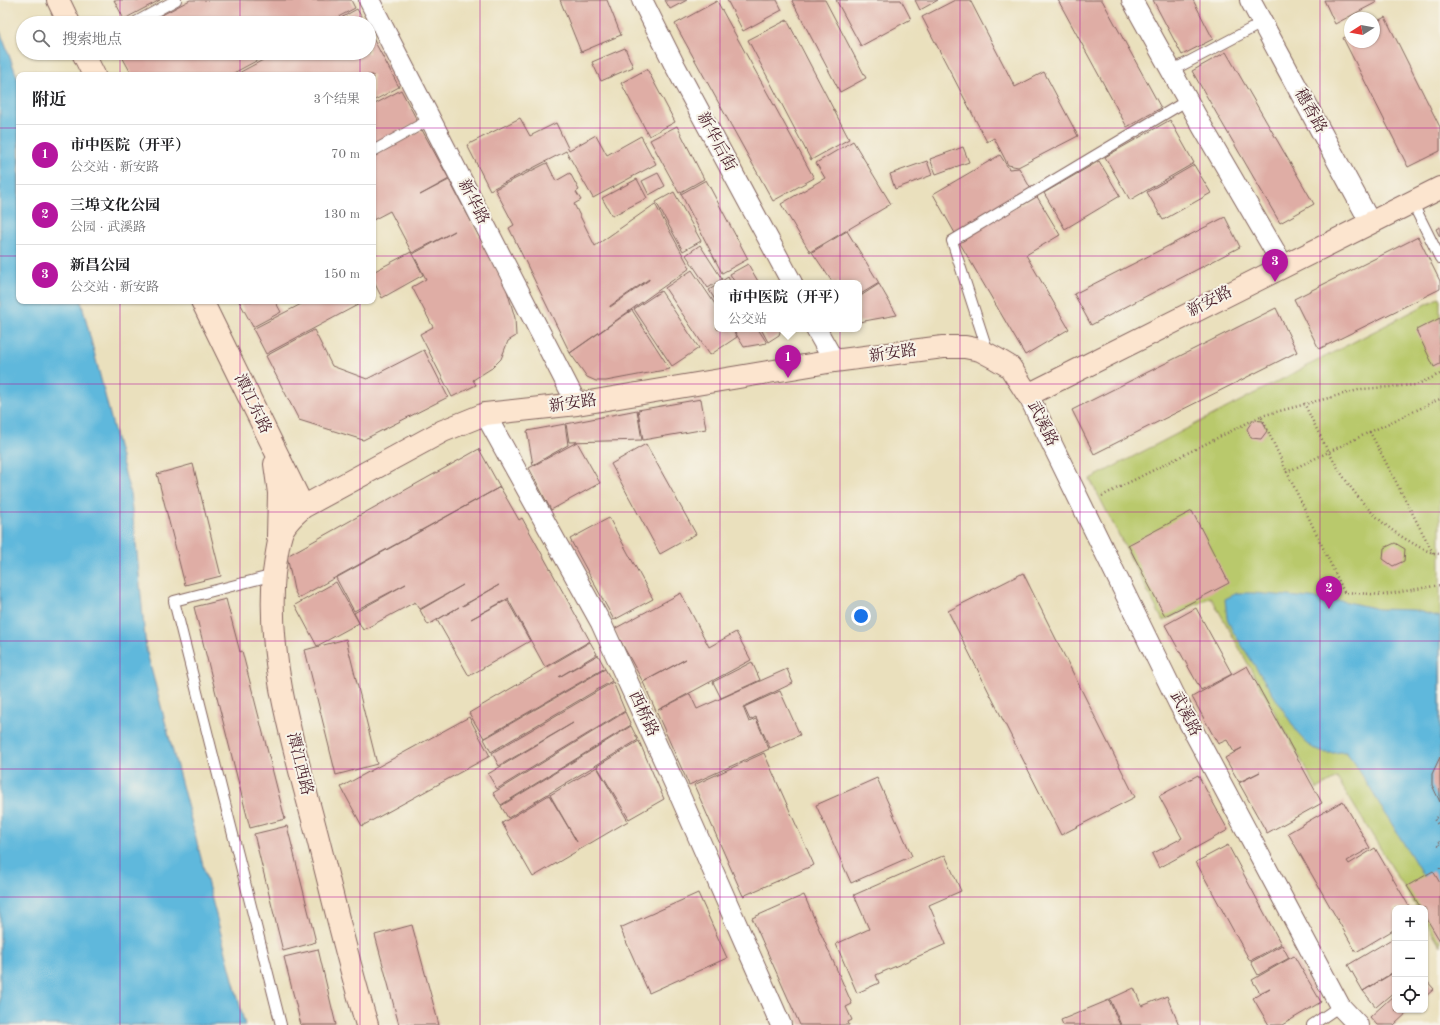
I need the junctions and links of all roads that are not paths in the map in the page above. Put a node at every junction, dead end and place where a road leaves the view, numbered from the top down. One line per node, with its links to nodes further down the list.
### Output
1 (176, 0): 6 (lane)
2 (369, 0): 12 (street, 新华路)
3 (642, 0): 19 (street, 新华后街)
4 (1132, 0): 9 (street)
5 (1250, 0): 7 (street, 穗香路)
6 (147, 16)
7 (1262, 23): 9 (lane); 16 (street, 穗香路)
8 (86, 60): 10 (street)
9 (1171, 71): 11 (street)
10 (92, 72)
11 (1188, 100): 18 (street); 22 (lane)
12 (431, 119): 13 (lane); 25 (street, 新华路)
13 (376, 149)
14 (1440, 188): 15 (street, 新安路)
15 (1412, 202): 16 (street, 新安路); 17 (lane)
16 (1370, 222): 18 (street, 新安路)
17 (1440, 258)
18 (1283, 265): 24 (street, 新安路)
19 (790, 280)
20 (203, 304): 27 (street, 潭江东路)
21 (818, 332): 23 (street)
22 (989, 354): 23 (street, 新安路); 24 (street, 新安路)
23 (834, 361): 25 (street, 新安路)
24 (1028, 395): 30 (street, 武溪路)
25 (577, 404): 26 (street, 新安路)
26 (485, 414): 28 (street, 新安路); 33 (street, 西桥路)
27 (266, 431): 28 (street, 潭江东路); 29 (street)
28 (303, 507): 29 (street, 潭江西路)
29 (275, 568): 31 (lane); 32 (street, 潭江西路)
30 (1340, 1006): 34 (lane); 35 (street, 武溪路)
31 (281, 1025)
32 (367, 1025)
33 (781, 1025)
34 (1312, 1025)
35 (1358, 1025)

